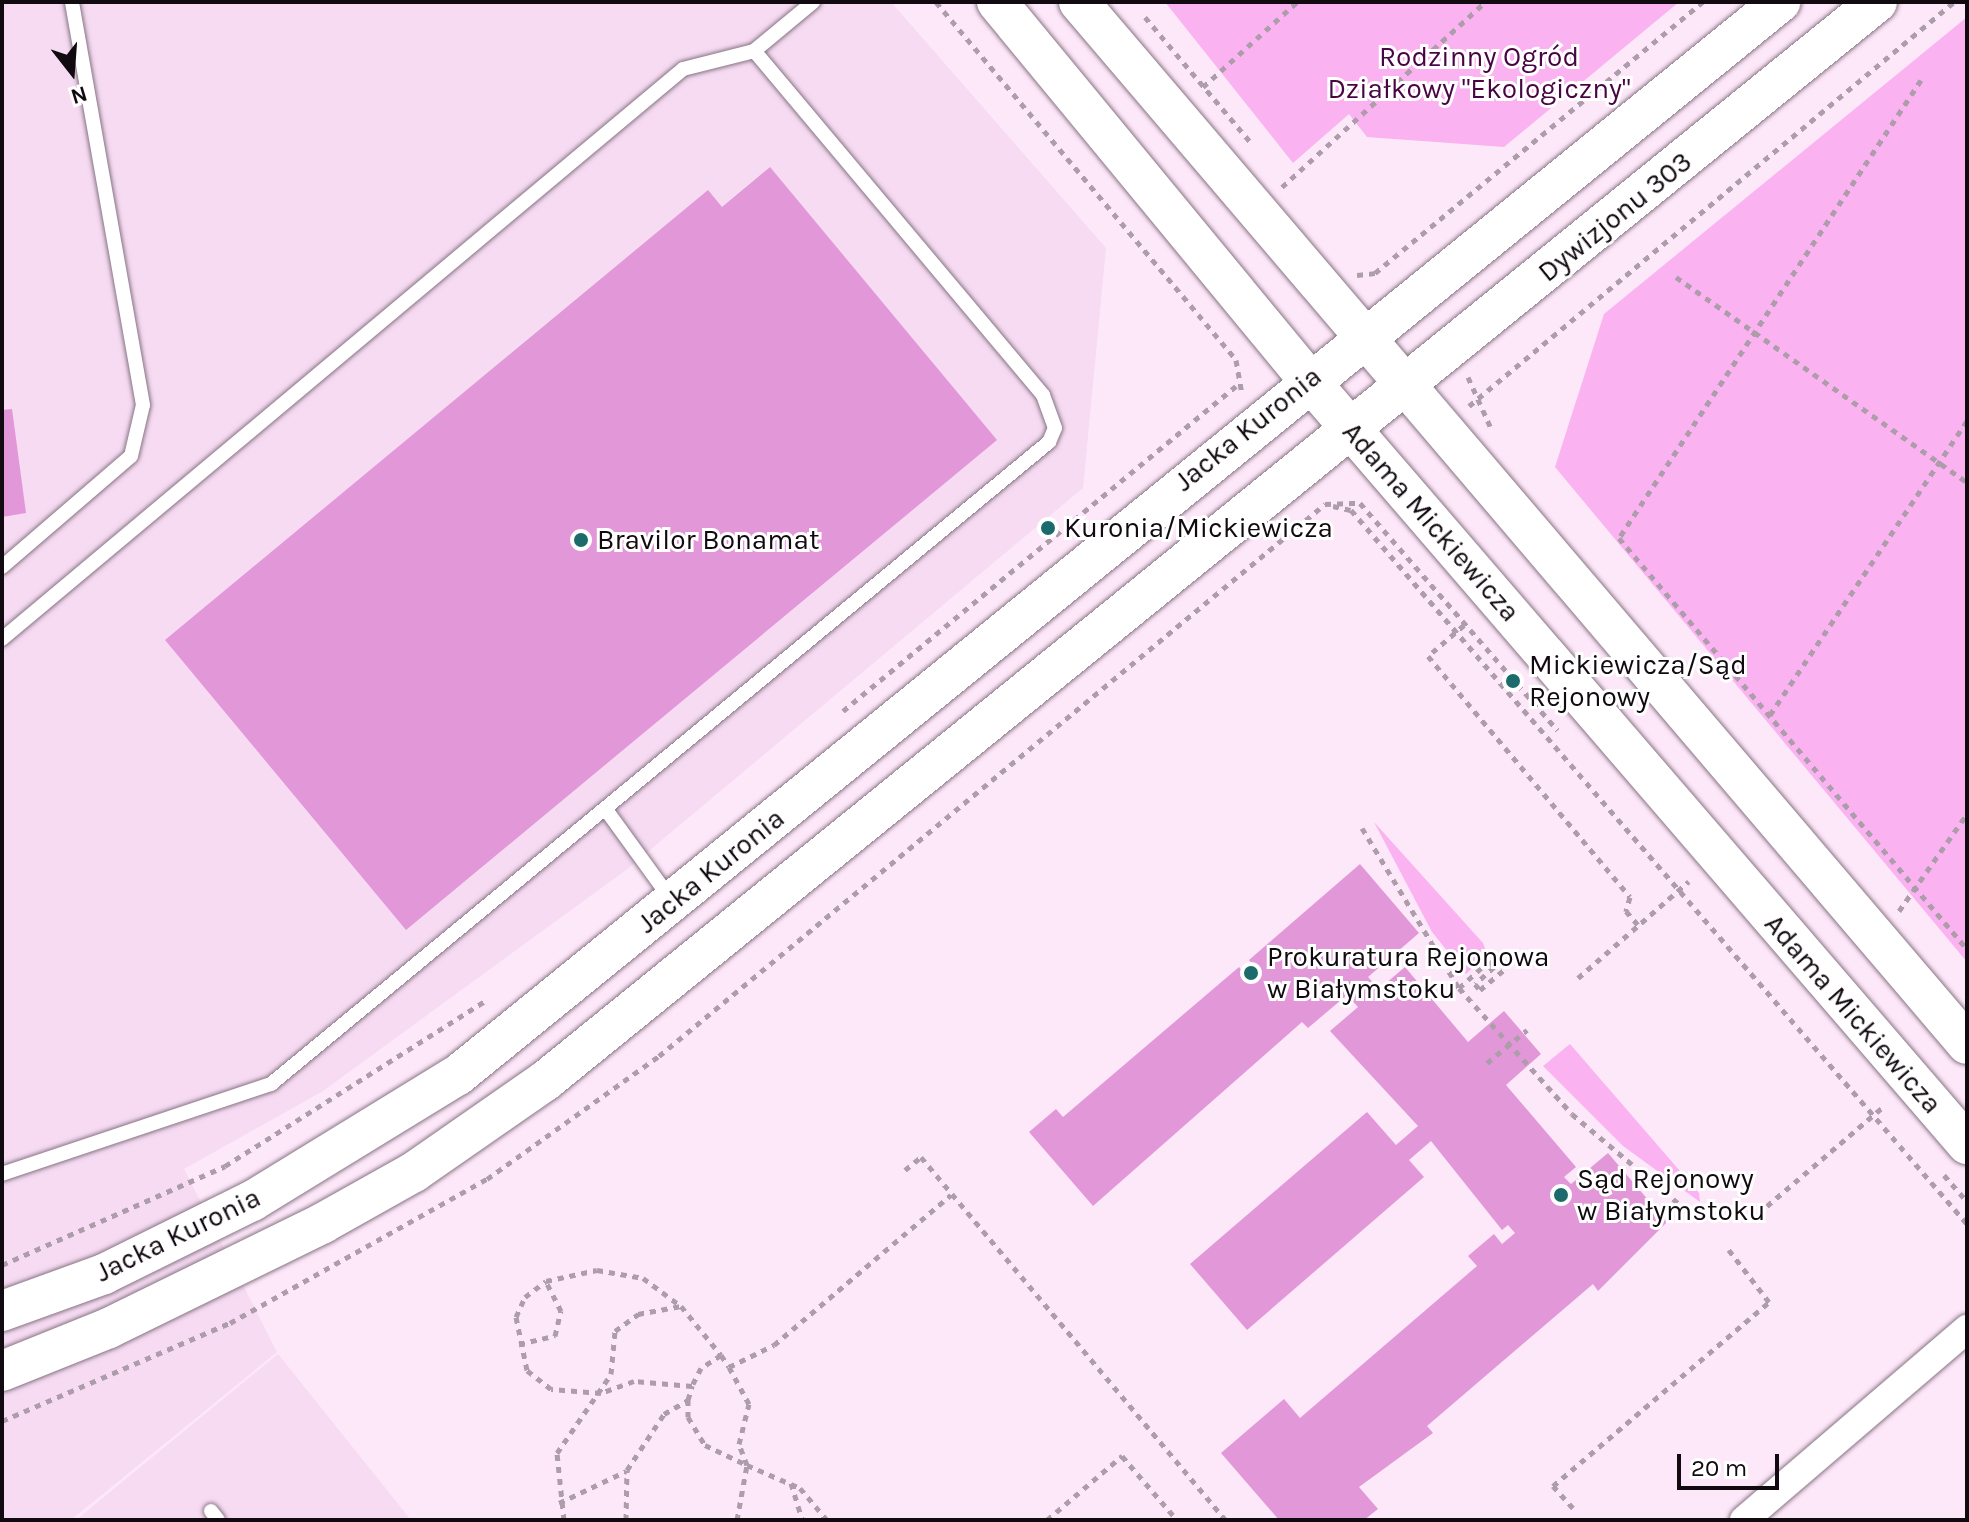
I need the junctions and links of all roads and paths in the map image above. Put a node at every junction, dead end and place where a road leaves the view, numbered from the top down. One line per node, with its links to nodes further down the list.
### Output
1 (72, 2): 36 (lane)
2 (813, 2): 14 (lane)
3 (936, 2): 25 (path)
4 (997, 2): 24 (main road, Adama Mickiewicza)
5 (1079, 2): 19 (main road)
6 (1297, 2): 15 (path)
7 (1485, 2): 19 (path)
8 (1703, 2): 20 (path)
9 (1780, 2): 17 (main road)
10 (1877, 2): 18 (main road, Dywizjonu 303)
11 (1954, 2): 27 (path)
12 (1139, 11): 13 (path)
13 (1166, 40)
14 (754, 51): 39 (lane); 42 (lane)
15 (1220, 71)
16 (1921, 80): 22 (path)
17 (1684, 83): 18 (main road); 23 (main road)
18 (1722, 131): 26 (main road, Dywizjonu 303)
19 (1253, 212): 23 (main road)
20 (1375, 273)
21 (1676, 277): 22 (path)
22 (1757, 335): 31 (path); 41 (path)
23 (1359, 338): 24 (main road, Jacka Kuronia); 26 (main road)
24 (1308, 379): 28 (main road, Jacka Kuronia); 30 (main road, Adama Mickiewicza)
25 (1236, 386): 28 (path); 40 (path)
26 (1403, 387): 30 (main road, Dywizjonu 303); 35 (main road)
27 (1481, 392)
28 (1259, 418): 49 (main road, Jacka Kuronia)
29 (1967, 421): 31 (path)
30 (1350, 429): 32 (main road, Jacka Kuronia); 37 (main road, Adama Mickiewicza)
31 (1940, 463): 33 (path); 41 (path)
32 (1299, 469): 34 (path); 51 (main road, Jacka Kuronia)
33 (1967, 482)
34 (1325, 504): 38 (path); 38 (path)
35 (1523, 529): 37 (main road); 58 (main road)
36 (2, 567)
37 (1477, 576): 63 (main road, Adama Mickiewicza)
38 (1454, 633): 46 (path); 50 (path)
39 (2, 639)
40 (839, 714)
41 (1770, 715): 47 (path)
42 (607, 811): 49 (lane); 65 (lane)
43 (1967, 814): 47 (path)
44 (1362, 828): 55 (path)
45 (1689, 881): 46 (path)
46 (1679, 890): 50 (path); 62 (path)
47 (1915, 890): 48 (path); 52 (path)
48 (1911, 897)
49 (673, 903): 51 (main road); 74 (main road, Jacka Kuronia)
50 (1638, 925): 54 (path)
51 (712, 949): 79 (main road, Jacka Kuronia)
52 (1967, 949)
53 (1506, 968): 55 (path)
54 (1578, 978)
55 (1459, 988): 59 (path)
56 (495, 994): 71 (path)
57 (1527, 1030): 59 (path)
58 (1967, 1044)
59 (1508, 1045): 60 (path); 68 (path)
60 (1487, 1063)
61 (1883, 1107): 62 (path)
62 (1874, 1116): 67 (path); 69 (path)
63 (1967, 1144)
64 (905, 1170): 66 (path)
65 (2, 1174)
66 (951, 1195): 78 (path); 95 (path)
67 (1767, 1206)
68 (1684, 1208)
69 (1967, 1224)
70 (1729, 1250): 87 (path)
71 (2, 1265)
72 (546, 1281): 73 (path); 76 (path); 76 (path)
73 (681, 1306): 77 (path); 81 (path)
74 (2, 1311)
75 (1967, 1329): 96 (street)
76 (518, 1344): 81 (path)
77 (721, 1355): 78 (path); 80 (path)
78 (729, 1367): 83 (path)
79 (2, 1371)
80 (692, 1386): 81 (path); 82 (path)
81 (601, 1393): 86 (path)
82 (688, 1400): 83 (path); 84 (path)
83 (747, 1465): 85 (path); 90 (path)
84 (627, 1470): 86 (path); 89 (path)
85 (791, 1482): 91 (path); 92 (path)
86 (559, 1503): 88 (path)
87 (1573, 1508)
88 (564, 1520)
89 (626, 1520)
90 (737, 1520)
91 (802, 1520)
92 (827, 1520)
93 (1047, 1520): 94 (path)
94 (1177, 1520)
95 (1226, 1520)
96 (1744, 1520)

